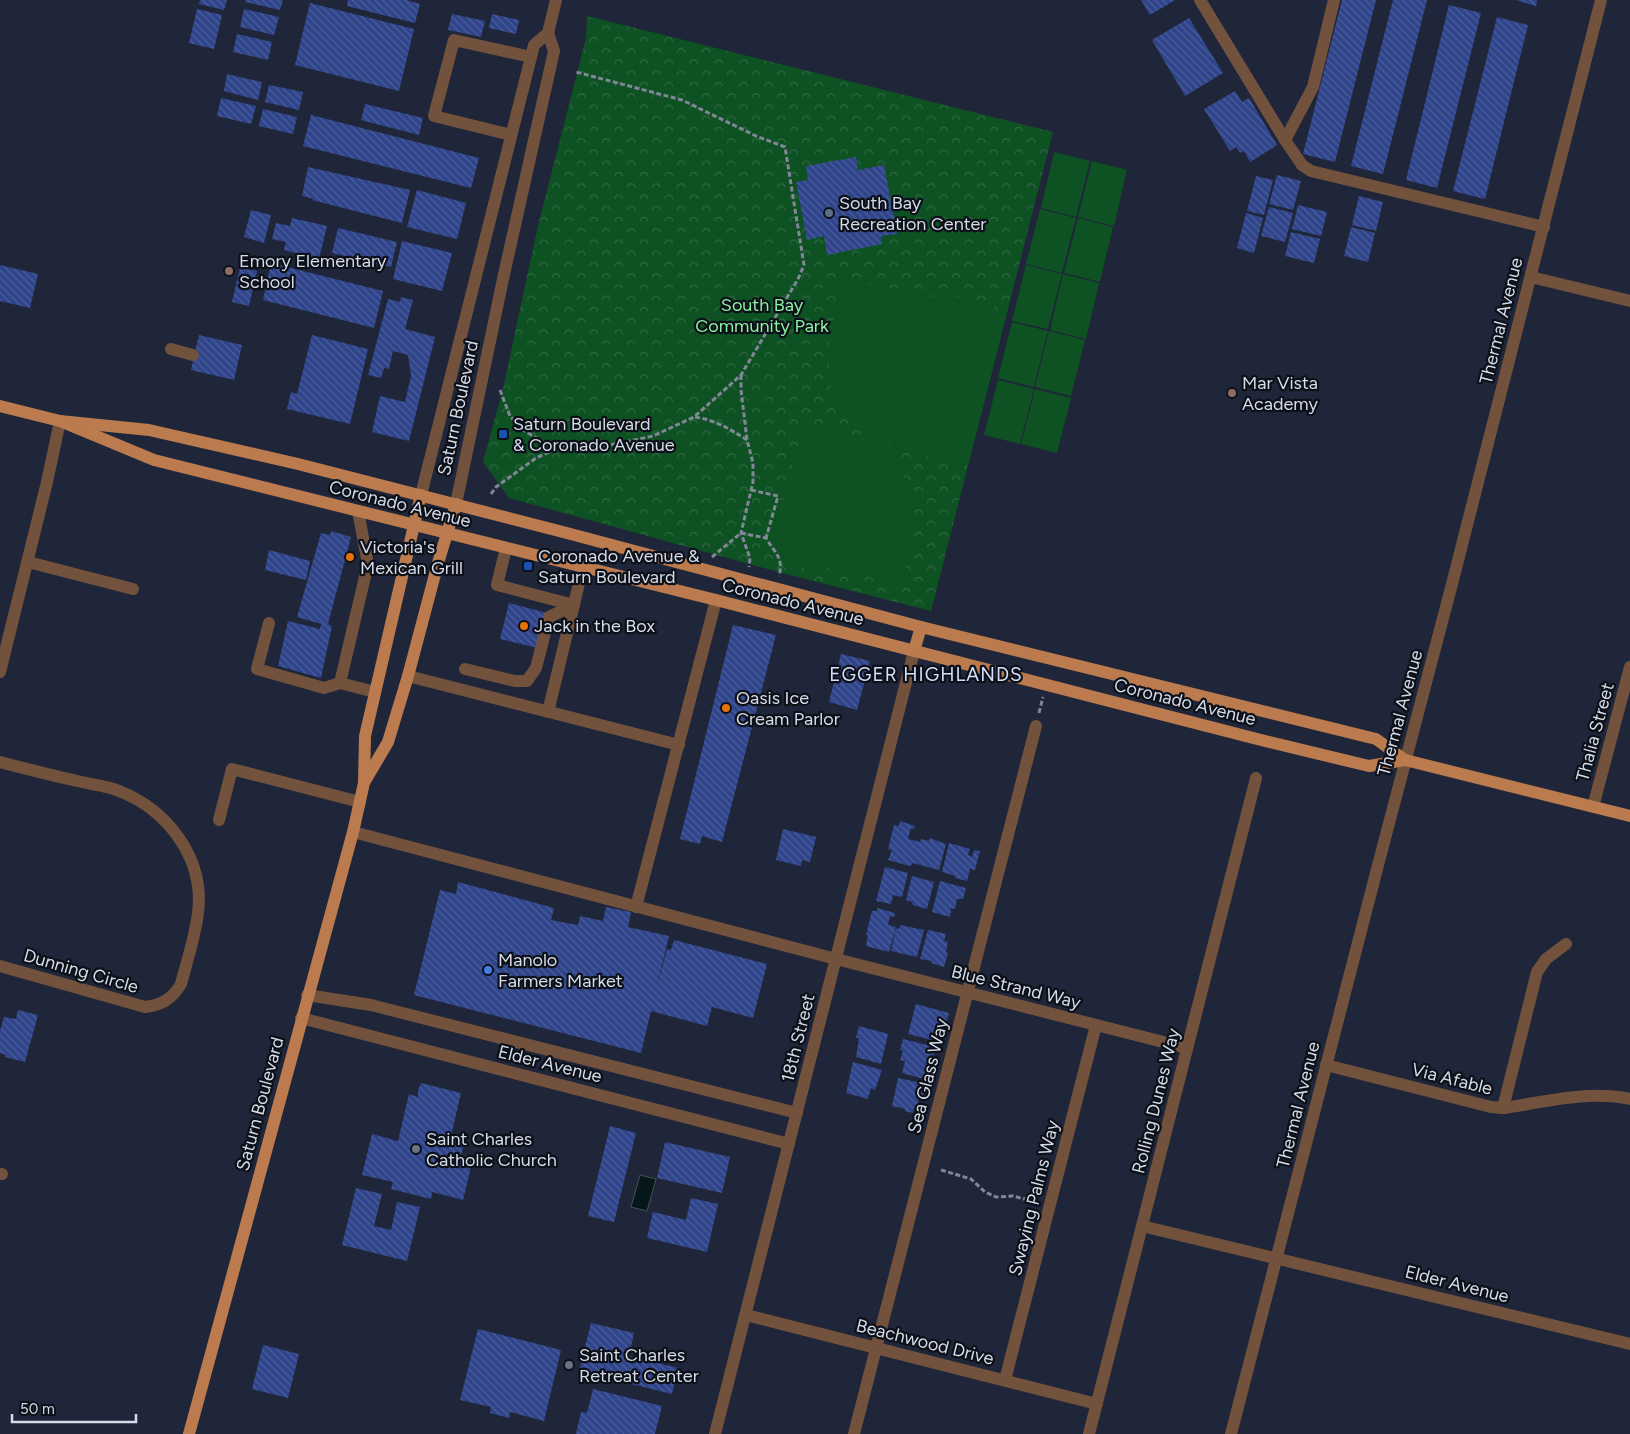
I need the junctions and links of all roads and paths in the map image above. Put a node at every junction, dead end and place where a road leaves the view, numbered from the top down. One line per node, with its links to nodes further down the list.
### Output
1 (556, 0): 5 (street, Saturn Boulevard)
2 (1200, 0): 9 (street)
3 (1334, 0): 9 (street)
4 (1600, 0): 10 (street, Thermal Avenue)
5 (548, 33): 6 (street, Saturn Boulevard); 25 (street, Saturn Boulevard)
6 (531, 57): 8 (street, Saturn Boulevard); 8 (street)
7 (576, 72): 15 (path)
8 (511, 135): 24 (street, Saturn Boulevard)
9 (1285, 140): 10 (street)
10 (1544, 227): 11 (street, Thermal Avenue)
11 (1531, 277): 12 (street); 52 (street, Thermal Avenue)
12 (1630, 301)
13 (170, 349): 14 (street)
14 (192, 355)
15 (741, 375): 18 (path); 20 (path)
16 (500, 390): 21 (path)
17 (0, 406): 19 (main road, Coronado Avenue)
18 (694, 417): 20 (path); 21 (path)
19 (60, 421): 24 (main road, Coronado Avenue); 26 (main road, Coronado Avenue); 33 (street)
20 (747, 440): 22 (path)
21 (566, 447): 23 (path)
22 (751, 490): 28 (path); 30 (path)
23 (491, 494)
24 (421, 495): 25 (main road, Coronado Avenue); 27 (main road, Saturn Boulevard)
25 (456, 504): 29 (main road, Saturn Boulevard); 35 (main road, Coronado Avenue)
26 (358, 511): 27 (main road, Coronado Avenue); 47 (street)
27 (414, 524): 29 (main road, Coronado Avenue); 48 (main road, Saturn Boulevard)
28 (741, 533): 30 (path); 32 (path); 35 (path)
29 (447, 534): 31 (main road, Coronado Avenue); 46 (main road, Saturn Boulevard)
30 (766, 538): 37 (path)
31 (506, 548): 34 (main road, Coronado Avenue); 39 (street)
32 (712, 558)
33 (28, 562): 36 (street); 45 (street)
34 (583, 567): 38 (main road, Coronado Avenue); 39 (street)
35 (744, 581): 37 (main road, Coronado Avenue)
36 (133, 588)
37 (775, 589): 41 (main road, Coronado Avenue)
38 (716, 600): 42 (main road, Coronado Avenue); 51 (street)
39 (574, 605): 44 (street); 49 (street)
40 (269, 623): 47 (street)
41 (920, 626): 42 (main road); 52 (main road, Coronado Avenue)
42 (914, 651): 52 (main road, Coronado Avenue); 63 (street, 18th Street)
43 (1630, 667): 57 (street, Thalia Street)
44 (465, 669)
45 (0, 672)
46 (408, 676): 49 (street); 55 (main road, Saturn Boulevard)
47 (340, 683): 48 (street)
48 (375, 692): 55 (main road, Saturn Boulevard)
49 (548, 712): 51 (street)
50 (1036, 726): 65 (street, Sea Glass Way)
51 (679, 745): 61 (street)
52 (1405, 760): 57 (main road, Coronado Avenue); 70 (street, Thermal Avenue)
53 (0, 762): 64 (street, Dunning Circle)
54 (1256, 778): 69 (street, Rolling Dunes Way)
55 (364, 783): 56 (main road, Saturn Boulevard)
56 (360, 802): 59 (street); 60 (main road, Saturn Boulevard)
57 (1593, 807): 58 (main road, Coronado Avenue)
58 (1630, 816)
59 (219, 820)
60 (353, 832): 61 (street, Blue Strand Way); 66 (main road, Saturn Boulevard)
61 (636, 907): 63 (street, Blue Strand Way)
62 (1566, 944): 72 (street)
63 (836, 959): 65 (street, Blue Strand Way); 73 (street, 18th Street)
64 (0, 966)
65 (967, 992): 68 (street, Blue Strand Way); 81 (street, Sea Glass Way)
66 (307, 995): 67 (main road, Saturn Boulevard); 73 (street)
67 (301, 1018): 74 (street, Elder Avenue); 84 (main road, Saturn Boulevard)
68 (1096, 1025): 69 (street, Blue Strand Way); 82 (street, Swaying Palms Way)
69 (1187, 1048): 77 (street, Rolling Dunes Way)
70 (1326, 1065): 72 (street, Via Afable); 78 (street, Thermal Avenue)
71 (1630, 1099): 72 (street, Via Afable)
72 (1503, 1108)
73 (797, 1113): 74 (street, 18th Street)
74 (789, 1144): 79 (street, 18th Street)
75 (940, 1170): 76 (path)
76 (1043, 1197)
77 (1142, 1226): 78 (street, Elder Avenue); 83 (street, Rolling Dunes Way)
78 (1276, 1258): 80 (street, Elder Avenue); 88 (street, Thermal Avenue)
79 (746, 1315): 81 (street, Beachwood Drive); 85 (street, 18th Street)
80 (1630, 1344)
81 (876, 1348): 82 (street, Beachwood Drive); 86 (street, Sea Glass Way)
82 (1005, 1380): 83 (street, Beachwood Drive)
83 (1097, 1404): 87 (street, Rolling Dunes Way)
84 (189, 1434)
85 (715, 1434)
86 (854, 1434)
87 (1089, 1434)
88 (1231, 1434)

